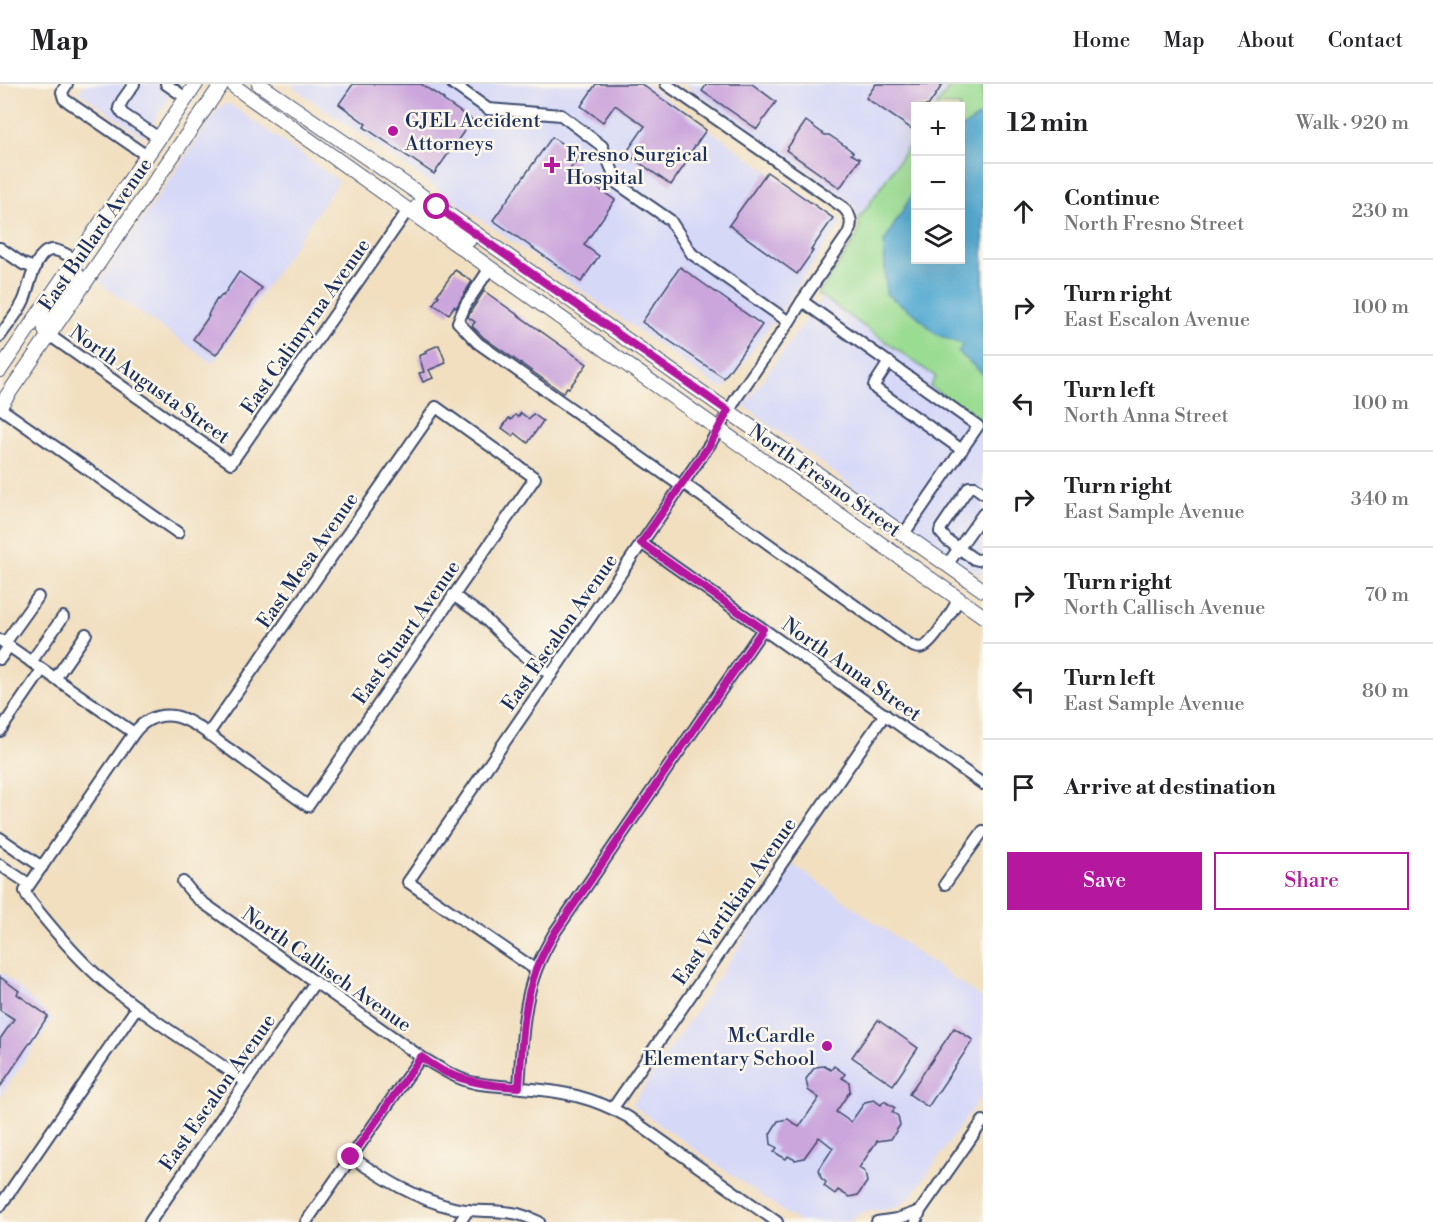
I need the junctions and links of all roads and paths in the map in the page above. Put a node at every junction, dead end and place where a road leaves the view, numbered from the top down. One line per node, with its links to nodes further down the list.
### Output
1 (67, 84): 12 (street)
2 (134, 84): 11 (street)
3 (166, 84): 10 (street)
4 (196, 84): 10 (main road, East Bullard Avenue)
5 (222, 84): 21 (main road, East Bullard Avenue)
6 (234, 84): 13 (main road, North Fresno Street)
7 (259, 84): 15 (main road, North Fresno Street)
8 (453, 84): 20 (street)
9 (666, 84): 19 (street, East Escalon Avenue)
10 (186, 99): 11 (main road, East Bullard Avenue)
11 (159, 138): 12 (main road, East Bullard Avenue)
12 (147, 156): 16 (main road, East Bullard Avenue)
13 (408, 210): 15 (main road); 18 (main road, North Fresno Street); 30 (street, East Calimyrna Avenue)
14 (0, 248): 17 (street)
15 (509, 258): 27 (main road, North Fresno Street)
16 (76, 260): 17 (street); 21 (main road); 24 (main road, East Bullard Avenue)
17 (35, 268): 22 (street)
18 (490, 268): 28 (main road, North Fresno Street); 31 (street)
19 (802, 301): 20 (street, East Escalon Avenue); 23 (street)
20 (789, 322): 27 (street, East Escalon Avenue)
21 (48, 335): 25 (main road, East Bullard Avenue); 30 (street, North Augusta Street)
22 (0, 336)
23 (889, 363): 29 (street); 29 (street)
24 (0, 370)
25 (0, 407): 34 (street)
26 (436, 407): 41 (street, East Stuart Avenue); 58 (street, East Mesa Avenue)
27 (728, 411): 28 (street, East Escalon Avenue); 35 (main road, North Fresno Street)
28 (719, 429): 31 (street, East Escalon Avenue); 43 (main road, North Fresno Street)
29 (962, 450): 35 (street)
30 (231, 463)
31 (682, 484): 36 (street, East Escalon Avenue); 43 (street)
32 (983, 493): 37 (street)
33 (983, 514): 37 (street)
34 (178, 533)
35 (903, 535): 39 (main road, North Fresno Street)
36 (641, 543): 47 (street, North Anna Street); 53 (street, East Escalon Avenue)
37 (958, 548): 38 (street); 39 (street)
38 (983, 559)
39 (947, 565): 40 (main road, North Fresno Street)
40 (983, 590)
41 (453, 595): 53 (street); 58 (street, East Stuart Avenue)
42 (38, 597): 49 (street)
43 (959, 599): 44 (main road); 45 (main road, North Fresno Street)
44 (983, 606)
45 (983, 616)
46 (63, 617): 51 (street)
47 (763, 629): 55 (street, North Anna Street); 67 (street)
48 (86, 634): 54 (street)
49 (5, 643): 50 (street); 51 (street)
50 (0, 659)
51 (31, 662): 52 (street)
52 (42, 670): 54 (street); 56 (street)
53 (551, 675): 67 (street, East Escalon Avenue)
54 (55, 679): 57 (street)
55 (885, 714): 59 (street, North Anna Street); 73 (street, East Vartikian Avenue)
56 (0, 731)
57 (134, 733): 58 (street); 63 (street)
58 (208, 734)
59 (983, 784)
60 (983, 831): 65 (street)
61 (0, 838): 63 (street)
62 (0, 865): 66 (street)
63 (42, 867): 66 (street)
64 (183, 882): 68 (street, North Callisch Avenue)
65 (945, 884)
66 (27, 888): 69 (street)
67 (536, 970): 72 (street)
68 (315, 982): 70 (street, North Callisch Avenue); 71 (street, East Escalon Avenue)
69 (137, 1007): 71 (street); 76 (street)
70 (421, 1057): 72 (street, North Callisch Avenue); 75 (street)
71 (246, 1082): 79 (street, East Escalon Avenue)
72 (519, 1087): 73 (street, North Callisch Avenue)
73 (613, 1108): 83 (street, North Callisch Avenue)
74 (983, 1121): 78 (street)
75 (351, 1157): 77 (street); 80 (street)
76 (0, 1206)
77 (468, 1210): 81 (street); 82 (street)
78 (918, 1217): 84 (street)
79 (150, 1222)
80 (306, 1222)
81 (460, 1222)
82 (539, 1222)
83 (777, 1222)
84 (877, 1222)

